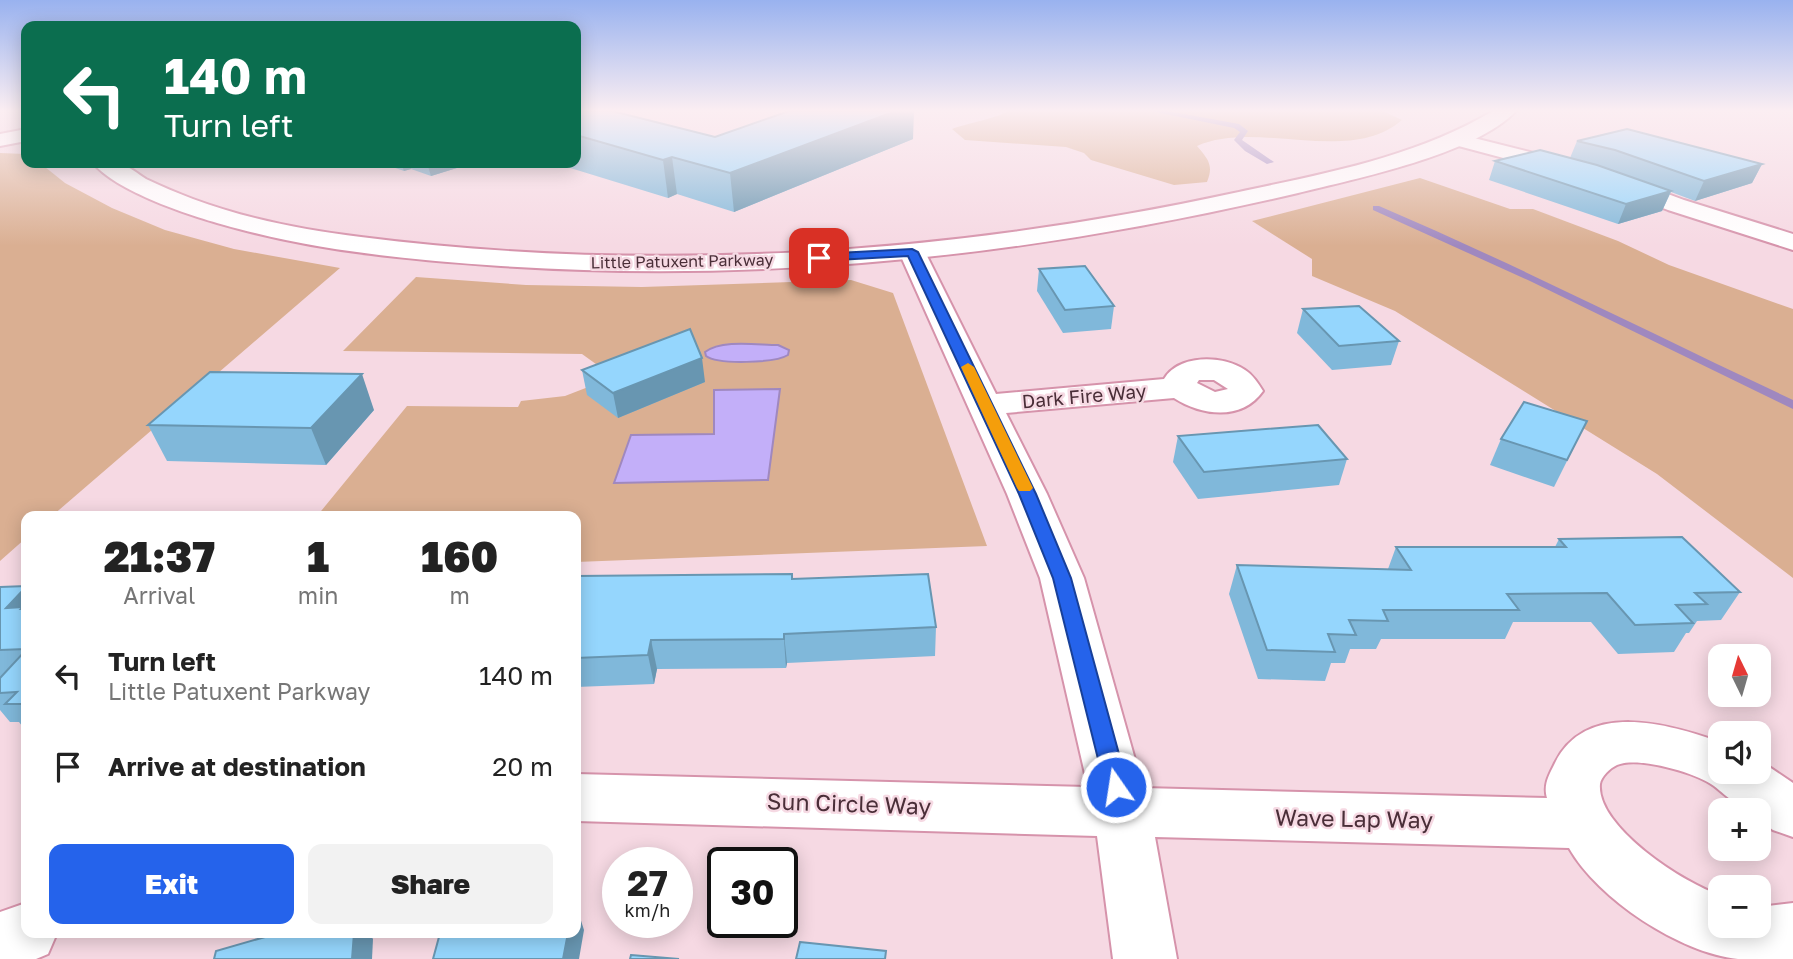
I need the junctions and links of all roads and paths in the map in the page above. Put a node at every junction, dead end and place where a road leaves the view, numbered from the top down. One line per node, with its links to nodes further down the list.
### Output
1 (1414, 156): 7 (street, Little Patuxent Parkway)
2 (1519, 156): 5 (street)
3 (113, 168): 7 (street, Little Patuxent Parkway)
4 (1793, 224): 5 (street)
5 (1766, 234): 6 (street)
6 (1793, 242)
7 (912, 252): 9 (street)
8 (1181, 387): 9 (street, Dark Fire Way)
9 (986, 405): 13 (street)
10 (1708, 759): 15 (street)
11 (1751, 784): 14 (street)
12 (581, 798): 13 (street, Sun Circle Way)
13 (1122, 813): 15 (street, Wave Lap Way); 21 (street)
14 (1793, 813)
15 (1585, 824): 16 (street)
16 (1708, 919)
17 (1793, 933): 19 (street)
18 (21, 935): 20 (street)
19 (1771, 936)
20 (0, 943)
21 (1145, 959)

